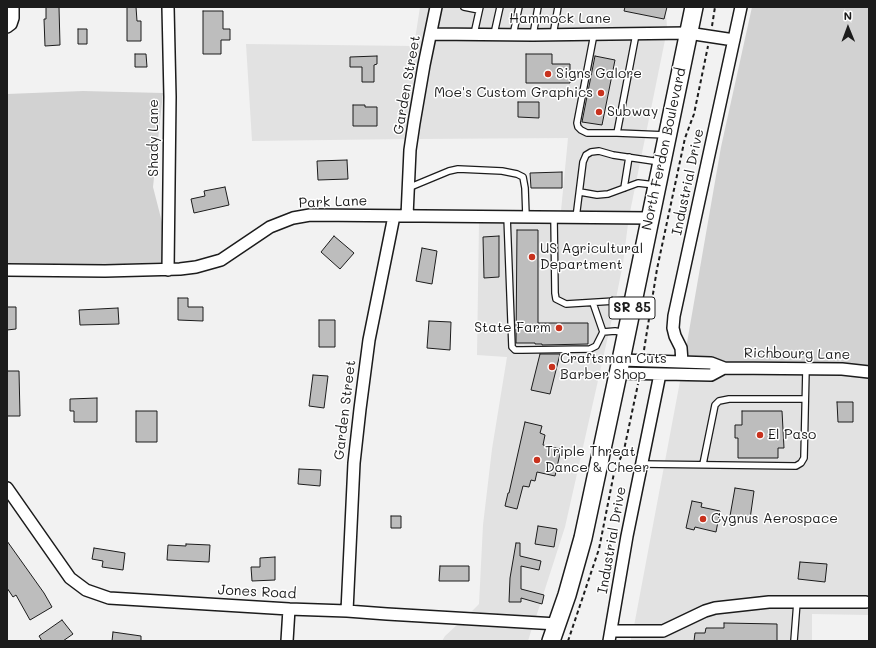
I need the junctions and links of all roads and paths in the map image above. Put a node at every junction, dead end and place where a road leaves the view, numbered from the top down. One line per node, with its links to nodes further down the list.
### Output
1 (13, 7): 13 (street)
2 (168, 7): 41 (street, Shady Lane)
3 (436, 7): 15 (street, Garden Street)
4 (464, 7): 12 (lane)
5 (500, 7): 17 (lane)
6 (519, 7): 20 (lane)
7 (538, 7): 21 (lane)
8 (558, 7): 22 (lane)
9 (694, 7): 14 (main road, North Ferdon Boulevard / SR 85)
10 (715, 7): 23 (path)
11 (741, 7): 24 (street, Industrial Drive)
12 (480, 9): 16 (lane)
13 (8, 26)
14 (688, 33): 19 (street, Hammock Lane); 23 (street, Hammock Lane); 26 (main road, North Ferdon Boulevard / SR 85)
15 (431, 34): 16 (street, Hammock Lane); 30 (street, Garden Street)
16 (474, 34): 17 (street, Hammock Lane)
17 (494, 34): 20 (street, Hammock Lane)
18 (594, 34): 19 (street, Hammock Lane); 22 (street, Hammock Lane); 25 (lane)
19 (636, 34): 25 (lane)
20 (513, 35): 21 (street, Hammock Lane)
21 (532, 35): 22 (street, Hammock Lane)
22 (553, 35)
23 (710, 36): 24 (street, Hammock Lane); 46 (path)
24 (734, 40): 47 (street, Industrial Drive)
25 (617, 133): 26 (lane)
26 (666, 136): 28 (main road, North Ferdon Boulevard / SR 85)
27 (629, 157): 28 (lane); 31 (lane); 32 (lane)
28 (661, 162): 29 (main road, North Ferdon Boulevard / SR 85)
29 (656, 185): 31 (lane); 39 (main road, North Ferdon Boulevard / SR 85)
30 (408, 188): 34 (street, Garden Street); 36 (lane)
31 (624, 188): 32 (lane)
32 (580, 192): 38 (lane)
33 (394, 216): 34 (street, Park Lane); 41 (street, Park Lane); 61 (street, Garden Street)
34 (407, 216): 35 (street, Park Lane)
35 (507, 216): 36 (street, Park Lane); 44 (lane)
36 (526, 216): 37 (street, Park Lane)
37 (554, 217): 38 (street, Park Lane); 43 (lane)
38 (576, 218): 39 (street, Park Lane)
39 (650, 218): 42 (main road, North Ferdon Boulevard / SR 85)
40 (7, 270): 41 (street, Park Lane)
41 (168, 270)
42 (633, 300): 43 (lane); 45 (main road, North Ferdon Boulevard / SR 85)
43 (593, 303): 44 (lane)
44 (603, 332): 45 (lane)
45 (626, 333): 48 (main road, North Ferdon Boulevard / SR 85)
46 (642, 361): 47 (street, Richbourg Lane); 48 (street, Richbourg Lane)
47 (682, 362): 49 (street, Richbourg Lane)
48 (620, 366): 52 (street, Richbourg Lane); 62 (main road, North Ferdon Boulevard / SR 85)
49 (724, 368): 50 (street, Richbourg Lane); 53 (street, Richbourg Lane)
50 (806, 369): 51 (street, Richbourg Lane); 54 (lane)
51 (869, 372)
52 (640, 373): 53 (street, Richbourg Lane); 66 (path)
53 (660, 374): 55 (street, Industrial Drive)
54 (805, 399): 56 (lane); 56 (lane)
55 (641, 464): 56 (lane); 63 (street, Industrial Drive)
56 (703, 464)
57 (7, 488): 60 (street, Jones Road)
58 (868, 601): 59 (street)
59 (797, 602): 63 (street); 67 (lane)
60 (289, 609): 61 (street, Jones Road); 64 (street)
61 (347, 611): 62 (street, Jones Road)
62 (557, 624): 65 (main road, North Ferdon Boulevard / SR 85)
63 (610, 636)
64 (287, 641)
65 (551, 641)
66 (568, 641)
67 (794, 641)

